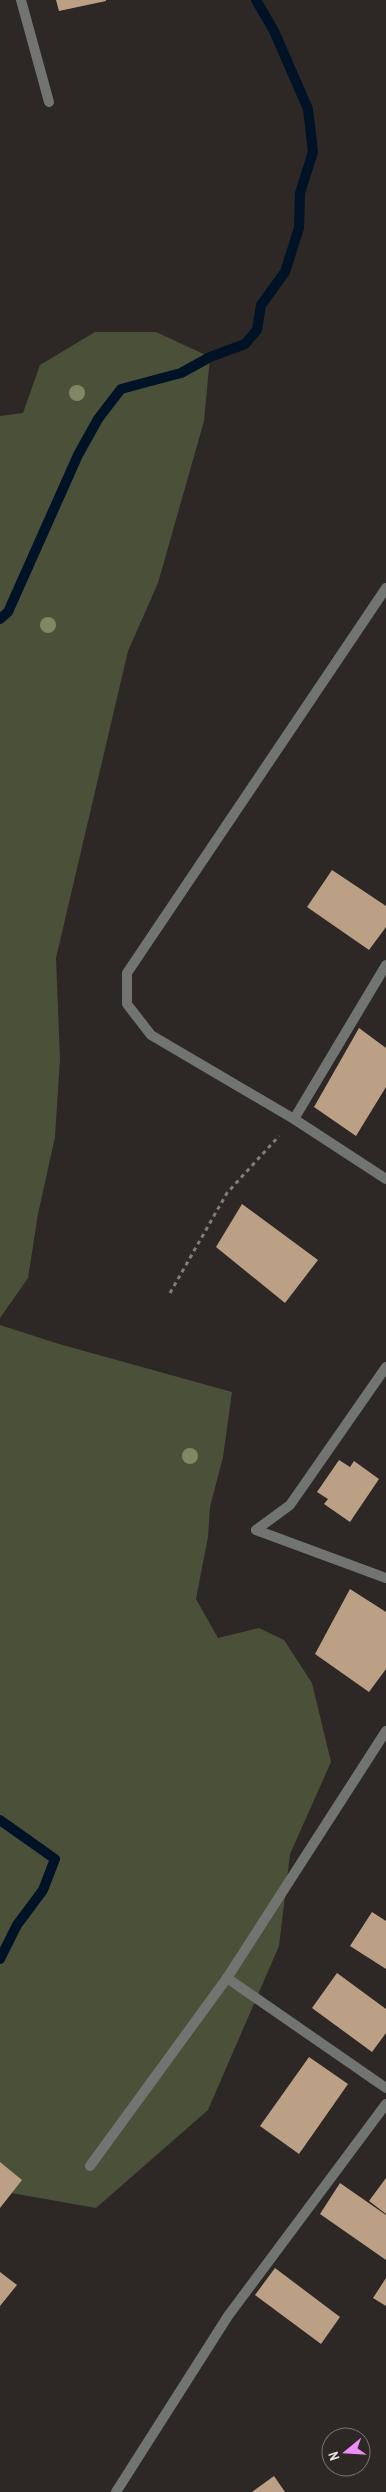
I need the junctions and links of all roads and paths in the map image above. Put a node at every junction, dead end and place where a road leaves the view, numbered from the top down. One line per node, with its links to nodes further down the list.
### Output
1 (21, 0): 2 (street)
2 (49, 102)
3 (386, 588): 5 (street)
4 (386, 965): 5 (street)
5 (294, 1119): 6 (street); 7 (path)
6 (386, 1179)
7 (170, 1292)
8 (386, 1367): 9 (street)
9 (386, 1578)
10 (386, 1731): 11 (street)
11 (227, 1978): 12 (street); 14 (street)
12 (386, 2088)
13 (386, 2104): 15 (street)
14 (90, 2166)
15 (116, 2492)

